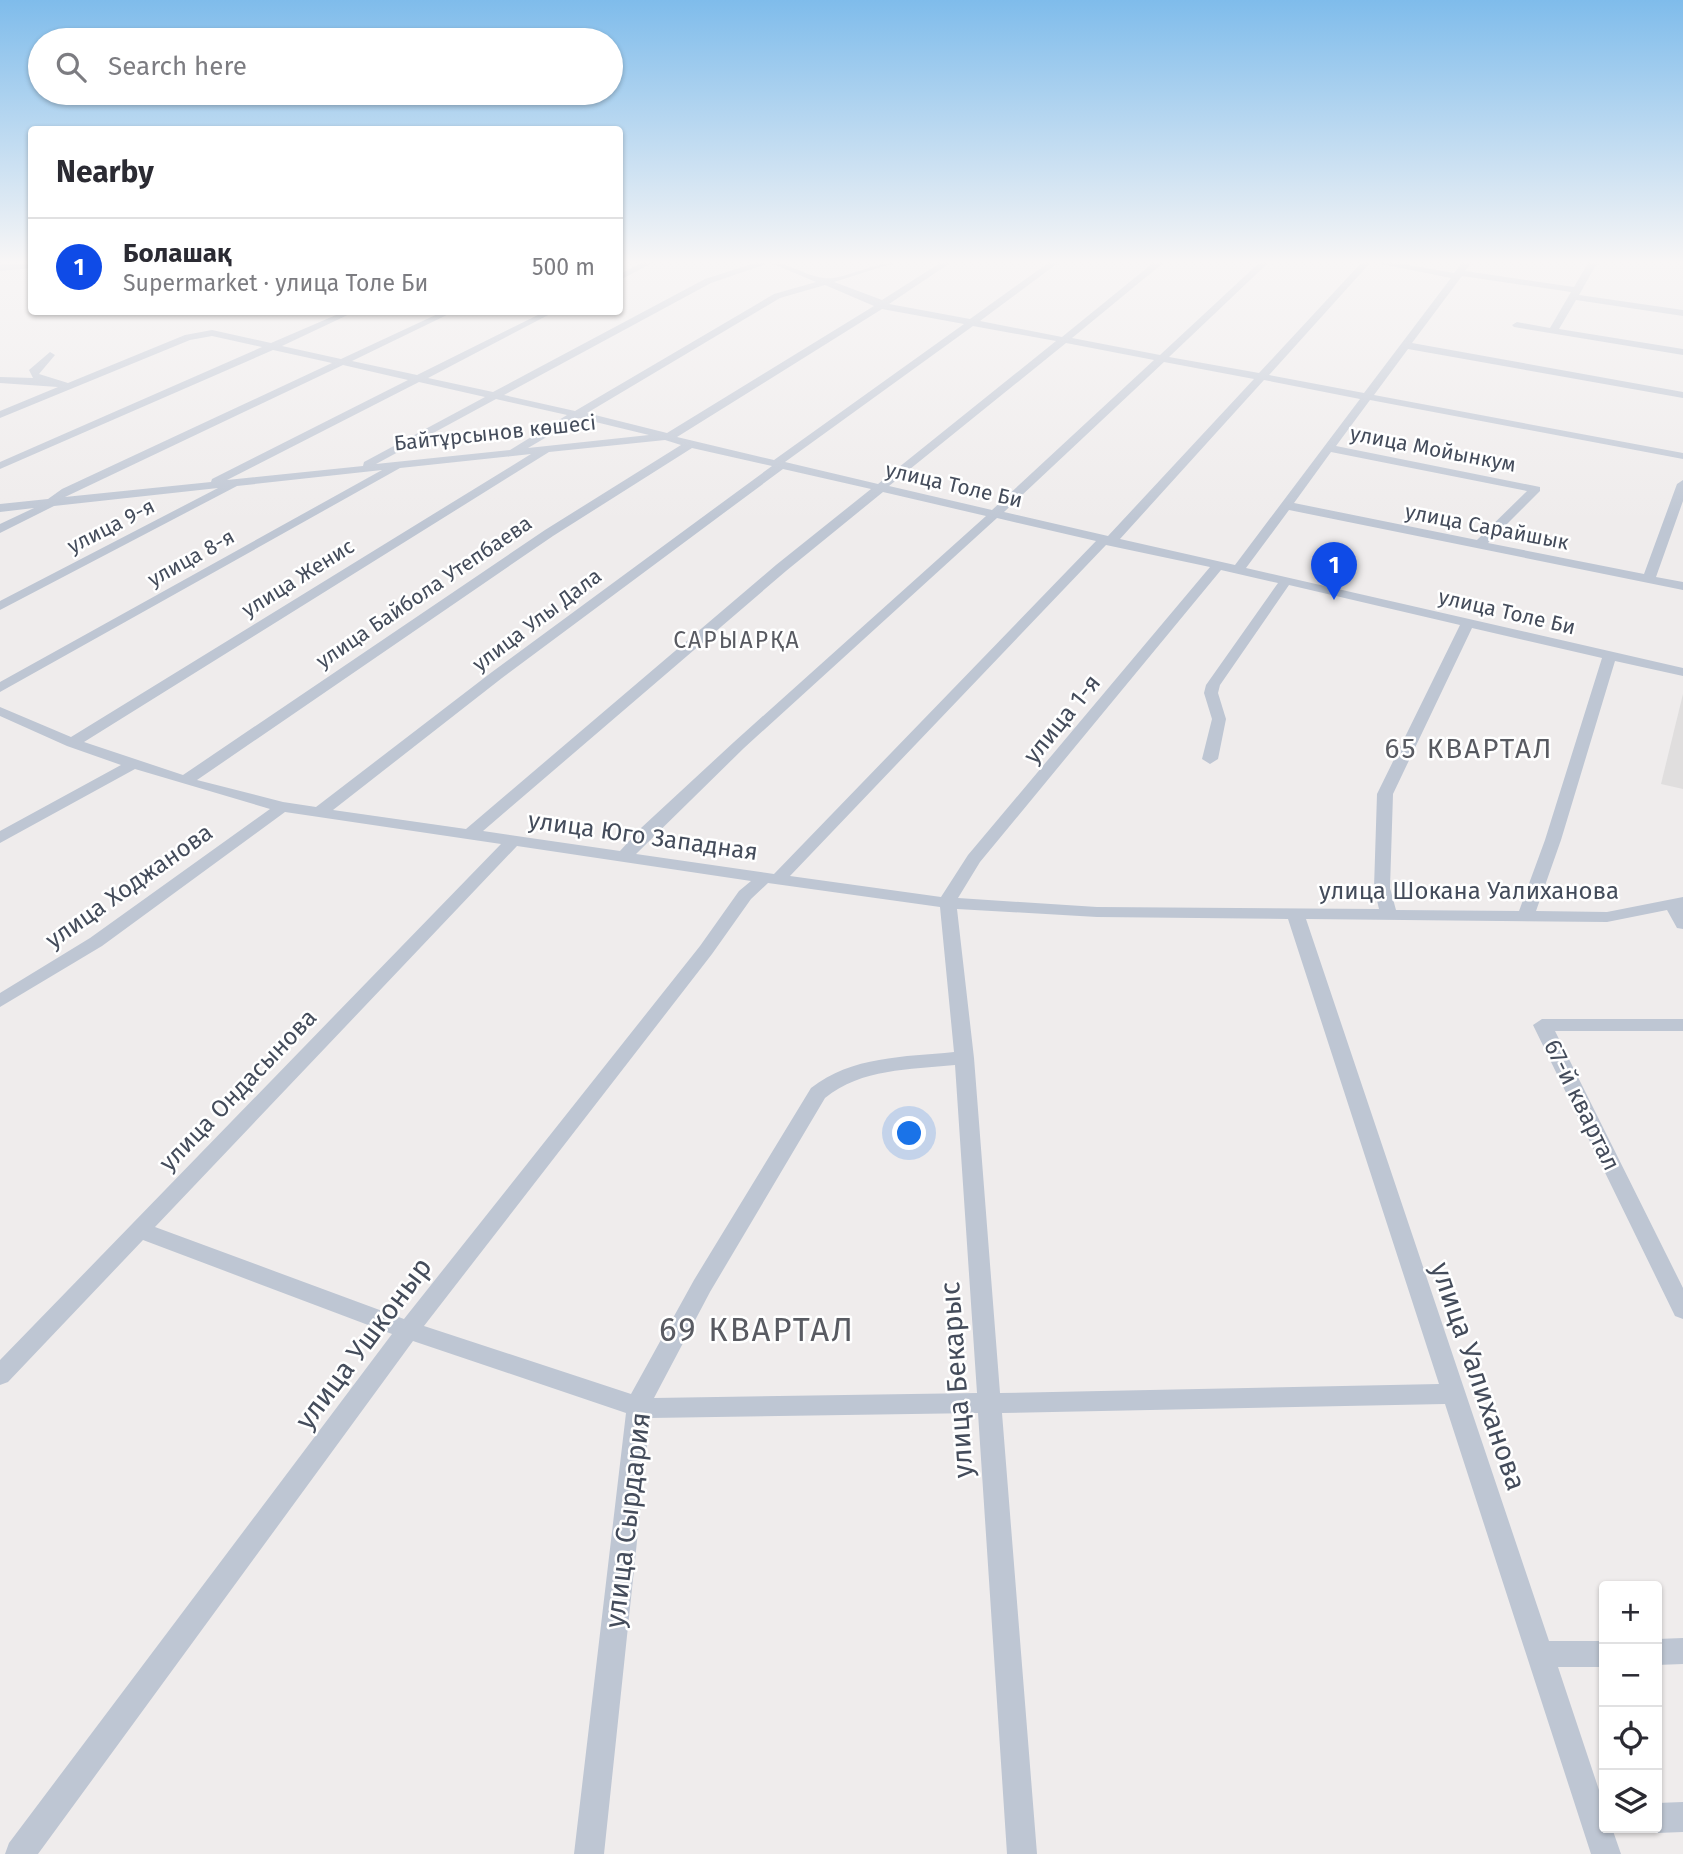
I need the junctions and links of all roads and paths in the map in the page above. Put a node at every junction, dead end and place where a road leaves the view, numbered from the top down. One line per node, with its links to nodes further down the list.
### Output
1 (157, 350): 23 (street, улица Толе Би)
2 (263, 350): 37 (street)
3 (287, 350): 18 (street, улица Толе Би)
4 (370, 350): 18 (street)
5 (474, 350): 19 (street)
6 (581, 350): 24 (street)
7 (685, 350): 27 (street)
8 (813, 350): 29 (street, Байтұрсынов көшесі)
9 (935, 350): 36 (street, улица Улы Дала)
10 (1053, 350): 42 (street)
11 (1116, 350): 17 (street)
12 (1171, 350): 17 (street)
13 (1288, 350): 20 (street, улица Ушконыр)
14 (1402, 350): 26 (street)
15 (1430, 350): 25 (street)
16 (50, 355): 22 (street)
17 (1162, 358): 20 (street); 46 (street)
18 (344, 362): 19 (street, улица Толе Би); 43 (street)
19 (418, 377): 24 (street, улица Толе Би); 40 (street)
20 (1262, 378): 26 (street); 48 (street, улица Ушконыр)
21 (0, 380): 22 (street)
22 (48, 382): 23 (street)
23 (68, 386): 28 (street)
24 (496, 395): 27 (street, улица Толе Би); 38 (street)
25 (1683, 395)
26 (1366, 397): 31 (street); 34 (street)
27 (575, 413): 29 (street, улица Толе Би); 33 (street)
28 (0, 415)
29 (670, 436): 30 (street, улица Толе Би); 32 (street, Байтұрсынов көшесі)
30 (690, 444): 36 (street, улица Толе Би); 64 (street, улица Байбола Утепбаева)
31 (1327, 448): 44 (street); 49 (street, улица Мойынкум)
32 (547, 449): 33 (street, Байтұрсынов көшесі); 61 (street, улица Женис)
33 (512, 452): 35 (street, Байтұрсынов көшесі)
34 (1683, 456)
35 (402, 464): 38 (street, Байтұрсынов көшесі); 59 (street, улица 8-я)
36 (778, 465): 42 (street, улица Толе Би); 66 (street, улица Улы Дала)
37 (0, 466)
38 (362, 468): 39 (street, Байтұрсынов көшесі)
39 (240, 481): 40 (street, Байтұрсынов көшесі); 55 (street, улица 9-я)
40 (213, 483): 43 (street, Байтұрсынов көшесі)
41 (1683, 484): 52 (street)
42 (882, 488): 46 (street, улица Толе Би); 67 (street)
43 (53, 502): 45 (street, Байтұрсынов көшесі); 47 (street)
44 (1284, 505): 49 (street, улица Сарайшык); 51 (street)
45 (0, 508)
46 (995, 514): 48 (street, улица Толе Би); 70 (street)
47 (0, 529)
48 (1107, 541): 50 (street, улица Толе Би); 71 (street, улица Ушконыр)
49 (1479, 545): 52 (street, улица Сарайшык)
50 (1217, 567): 51 (street, улица Толе Би); 72 (street, улица 1-я)
51 (1237, 571): 53 (street, улица Толе Би)
52 (1649, 579): 54 (street, улица Сарайшык)
53 (1285, 582): 56 (street, улица Толе Би); 62 (street)
54 (1683, 586)
55 (0, 606)
56 (1468, 623): 57 (street, улица Толе Би); 75 (street)
57 (1610, 655): 58 (street, улица Толе Би); 76 (street)
58 (1683, 672)
59 (0, 688)
60 (0, 711): 61 (street, улица Юго Западная)
61 (72, 743): 63 (street, улица Юго Западная)
62 (1210, 759)
63 (134, 764): 64 (street, улица Юго Западная); 68 (street)
64 (185, 781): 65 (street, улица Юго Западная)
65 (282, 807): 66 (street, улица Юго Западная); 78 (street, улица Ходжанова)
66 (320, 812): 67 (street, улица Юго Западная)
67 (468, 836): 69 (street, улица Юго Западная)
68 (0, 838)
69 (513, 841): 70 (street, улица Юго Западная); 81 (street, улица Ондасынова)
70 (623, 858): 71 (street, улица Юго Западная)
71 (771, 879): 72 (street, улица Юго Западная); 83 (street, улица Ушконыр)
72 (948, 903): 74 (street, улица Юго Западная); 80 (street, улица Бекарыс)
73 (1678, 904): 76 (street, улица Шокана Уалиханова); 77 (street)
74 (1296, 916): 75 (street, улица Шокана Уалиханова); 85 (street, улица Уалиханова)
75 (1389, 916): 76 (street, улица Шокана Уалиханова)
76 (1525, 917)
77 (1683, 924)
78 (0, 1001)
79 (1683, 1025): 82 (street, 67-й квартал)
80 (964, 1058): 86 (street, улица Бекарыс); 87 (street, улица Сырдария)
81 (140, 1230): 83 (street); 84 (street, улица Ондасынова)
82 (1683, 1310)
83 (408, 1330): 87 (street); 96 (street, улица Ушконыр)
84 (0, 1375)
85 (1454, 1394): 86 (street); 90 (street, улица Уалиханова)
86 (987, 1404): 87 (street); 98 (street, улица Бекарыс)
87 (639, 1407): 97 (street, улица Сырдария)
88 (1683, 1651): 89 (street)
89 (1662, 1652)
90 (1542, 1654): 91 (street); 94 (street, улица Уалиханова)
91 (1599, 1654)
92 (1683, 1817): 93 (street)
93 (1662, 1818)
94 (1599, 1819)
95 (1602, 1833): 99 (street, улица Уалиханова)
96 (20, 1854)
97 (589, 1854)
98 (1022, 1854)
99 (1606, 1854)

